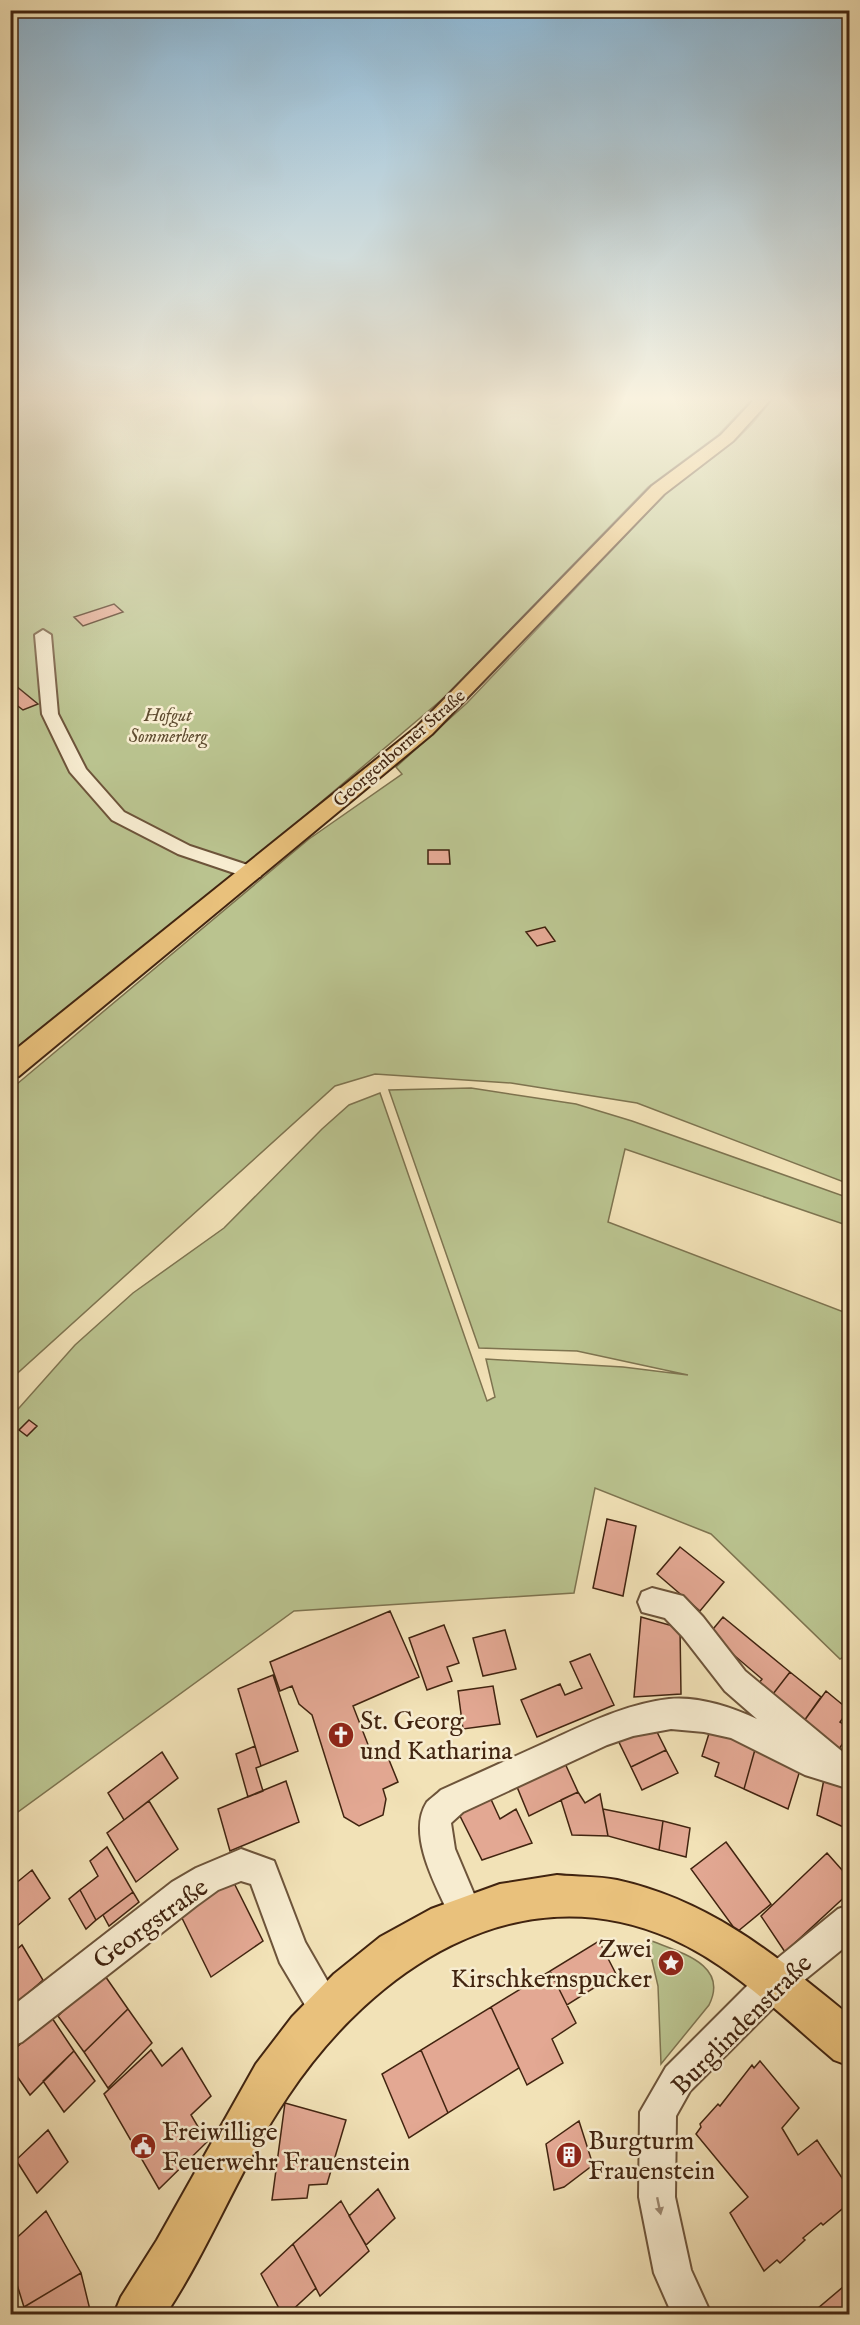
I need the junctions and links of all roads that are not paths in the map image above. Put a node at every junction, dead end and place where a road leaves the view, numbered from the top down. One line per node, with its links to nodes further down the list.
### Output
1 (640, 508): 3 (main road, Georgenborner Straße)
2 (44, 635): 3 (street)
3 (252, 873): 4 (main road, Georgenborner Straße)
4 (10, 1069)
5 (651, 1602): 6 (street)
6 (846, 1773): 7 (street)
7 (466, 1913): 9 (main road); 10 (main road)
8 (849, 1921): 9 (street, Burglindenstraße)
9 (774, 1983): 12 (main road); 14 (street, Burglindenstraße, one-way to 14)
10 (327, 2010): 11 (street, Georgstraße); 13 (main road)
11 (10, 2030)
12 (849, 2044)
13 (138, 2314)
14 (692, 2314)

